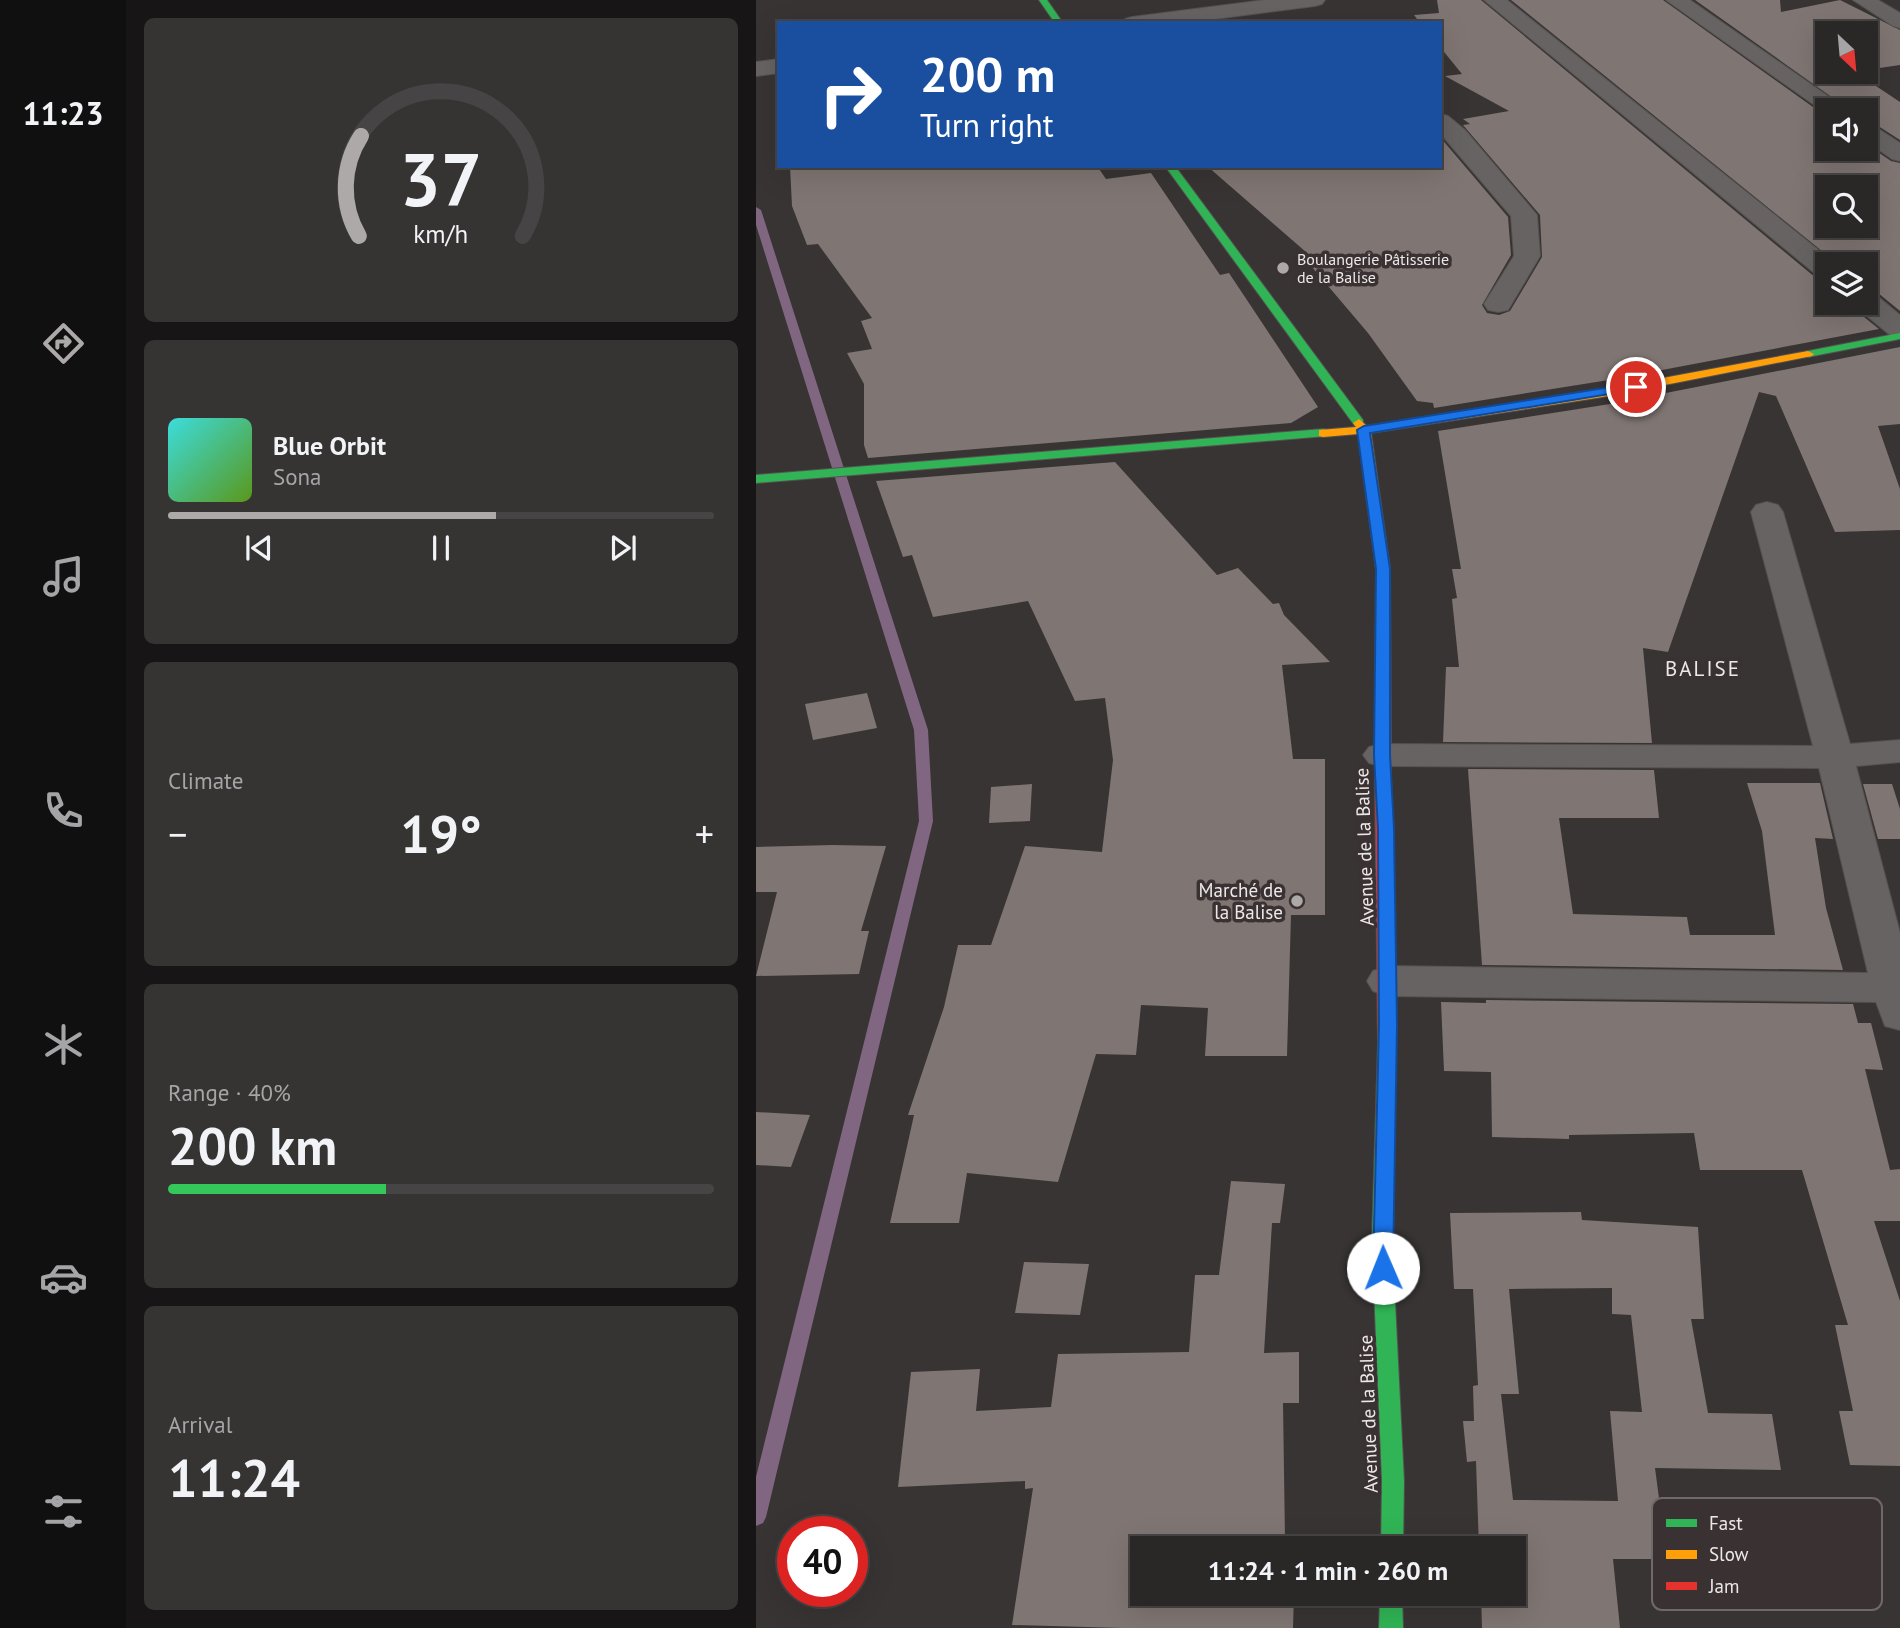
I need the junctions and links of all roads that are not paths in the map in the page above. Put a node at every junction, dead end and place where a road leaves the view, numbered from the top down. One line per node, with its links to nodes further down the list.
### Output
1 (1043, 0): 6 (street)
2 (1494, 0): 15 (street)
3 (1676, 0): 10 (street)
4 (1863, 0): 9 (street)
5 (1305, 1): 7 (street); 8 (street)
6 (1058, 21)
7 (1148, 21)
8 (1323, 21)
9 (1900, 22)
10 (1819, 98)
11 (1442, 123): 16 (street)
12 (1878, 139): 13 (street)
13 (1900, 154)
14 (1171, 168): 20 (street, Avenue de la Balise)
15 (1815, 260)
16 (1497, 304)
17 (1878, 311): 18 (street)
18 (1900, 329)
19 (1900, 335): 20 (street)
20 (1364, 430): 21 (street); 24 (street, Avenue de la Balise)
21 (756, 479)
22 (1766, 512): 25 (street)
23 (1900, 751): 25 (street)
24 (1382, 755): 25 (street); 26 (street, Avenue de la Balise)
25 (1835, 757): 27 (street)
26 (1388, 981): 27 (street); 28 (street, Avenue de la Balise)
27 (1896, 1001)
28 (1392, 1536)
29 (1391, 1606): 30 (street)
30 (1391, 1628)

